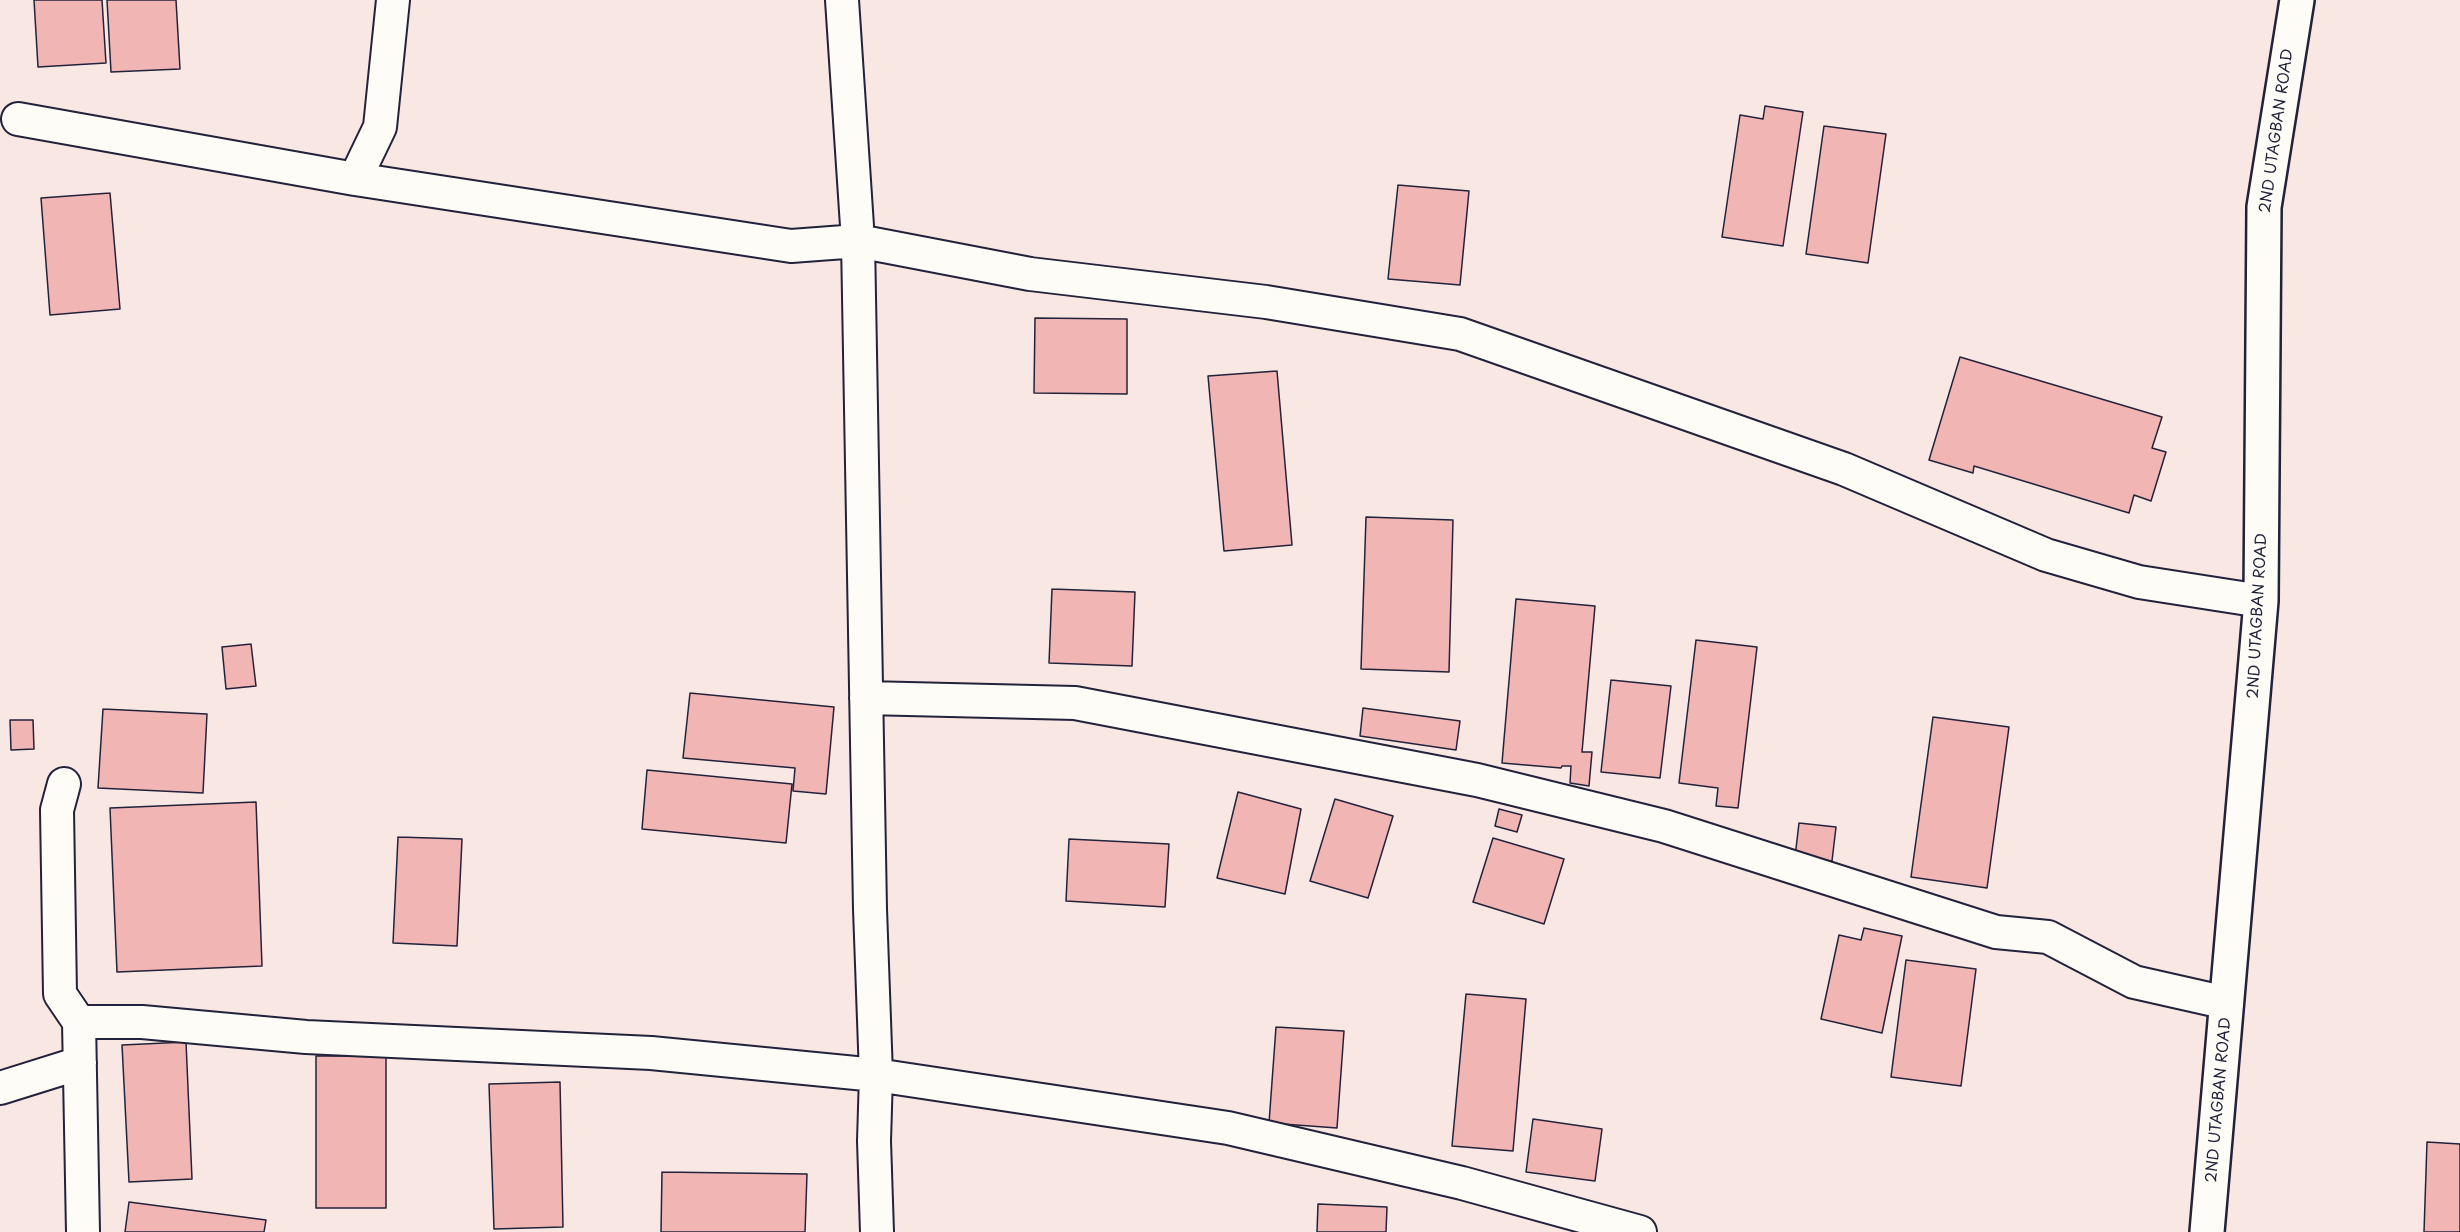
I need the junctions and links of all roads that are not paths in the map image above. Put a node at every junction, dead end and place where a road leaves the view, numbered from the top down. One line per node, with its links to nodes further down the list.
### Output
1 (393, 0): 5 (street)
2 (842, 0): 6 (street)
3 (2297, 0): 7 (street, 2ND UTAGBAN ROAD)
4 (18, 119): 5 (street)
5 (355, 179): 6 (street)
6 (858, 241): 7 (street); 8 (street)
7 (2261, 601): 10 (street, 2ND UTAGBAN ROAD)
8 (866, 698): 10 (street); 13 (street)
9 (63, 784): 11 (street)
10 (2227, 1003): 18 (street, 2ND UTAGBAN ROAD)
11 (79, 1022): 12 (street); 13 (street)
12 (80, 1063): 14 (street); 15 (street)
13 (876, 1075): 16 (street); 17 (street)
14 (0, 1088)
15 (82, 1232)
16 (877, 1232)
17 (1640, 1232)
18 (2207, 1232)

